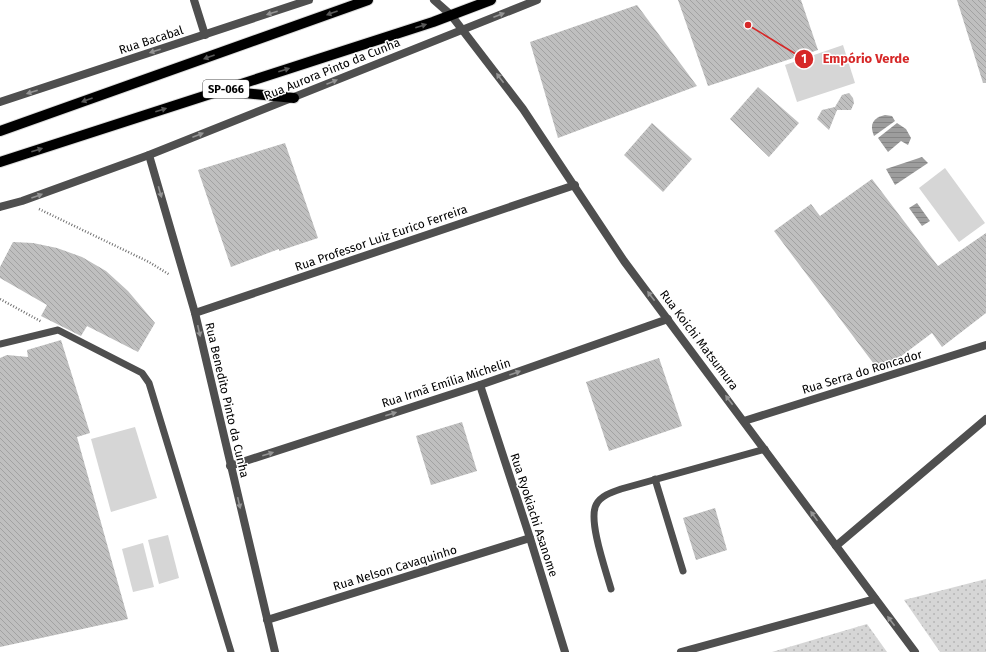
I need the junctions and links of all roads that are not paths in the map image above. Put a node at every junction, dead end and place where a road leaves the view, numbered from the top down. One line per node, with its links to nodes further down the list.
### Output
1 (194, 0): 9 (street)
2 (309, 0): 9 (street, Rua Bacabal, one-way to 9)
3 (368, 0): 13 (main road, one-way to 13)
4 (434, 0): 7 (street, Rua Koichi Matsumura)
5 (491, 0): 7 (main road, SP-066)
6 (537, 0): 8 (street, Rua Aurora Pinto da Cunha, one-way to 6)
7 (452, 15): 8 (street, Rua Koichi Matsumura); 10 (main road, SP-066, one-way to 7)
8 (463, 29): 11 (street, Rua Aurora Pinto da Cunha, one-way to 8); 16 (street, Rua Koichi Matsumura, one-way to 8)
9 (206, 35): 12 (street, Rua Bacabal, one-way to 12)
10 (220, 90): 11 (main road); 15 (main road, SP-066, one-way to 10)
11 (294, 98): 14 (street, Rua Aurora Pinto da Cunha, one-way to 11)
12 (0, 102)
13 (0, 131)
14 (149, 155): 17 (street, Rua Aurora Pinto da Cunha, one-way to 14); 18 (street, Rua Benedito Pinto da Cunha, one-way to 18)
15 (0, 162)
16 (575, 185): 18 (street, Rua Professor Luiz Eurico Ferreira); 19 (street, Rua Koichi Matsumura, one-way to 16)
17 (0, 207)
18 (195, 313): 26 (street, Rua Benedito Pinto da Cunha, one-way to 26)
19 (668, 318): 22 (street, Rua Irmã Emília Michelin, one-way to 19); 24 (street, Rua Koichi Matsumura, one-way to 19)
20 (0, 344): 34 (lane)
21 (986, 345): 24 (street, Rua Serra do Roncador)
22 (480, 385): 26 (street, Rua Irmã Emília Michelin, one-way to 22); 28 (street, Rua Ryokiachi Asanome)
23 (986, 419): 29 (street)
24 (744, 421): 25 (street, Rua Koichi Matsumura)
25 (765, 449): 27 (lane); 29 (street, Rua Koichi Matsumura, one-way to 25)
26 (230, 466): 33 (street, Rua Benedito Pinto da Cunha, one-way to 33)
27 (655, 479): 30 (lane); 31 (lane)
28 (530, 538): 33 (street, Rua Nelson Cavaquinho); 36 (street, Rua Ryokiachi Asanome)
29 (836, 546): 32 (street, Rua Koichi Matsumura)
30 (683, 571)
31 (611, 589)
32 (875, 599): 37 (street); 38 (street, Rua Koichi Matsumura, one-way to 32)
33 (267, 620): 35 (street, Rua Benedito Pinto da Cunha)
34 (231, 652)
35 (275, 652)
36 (565, 652)
37 (682, 652)
38 (915, 652)

